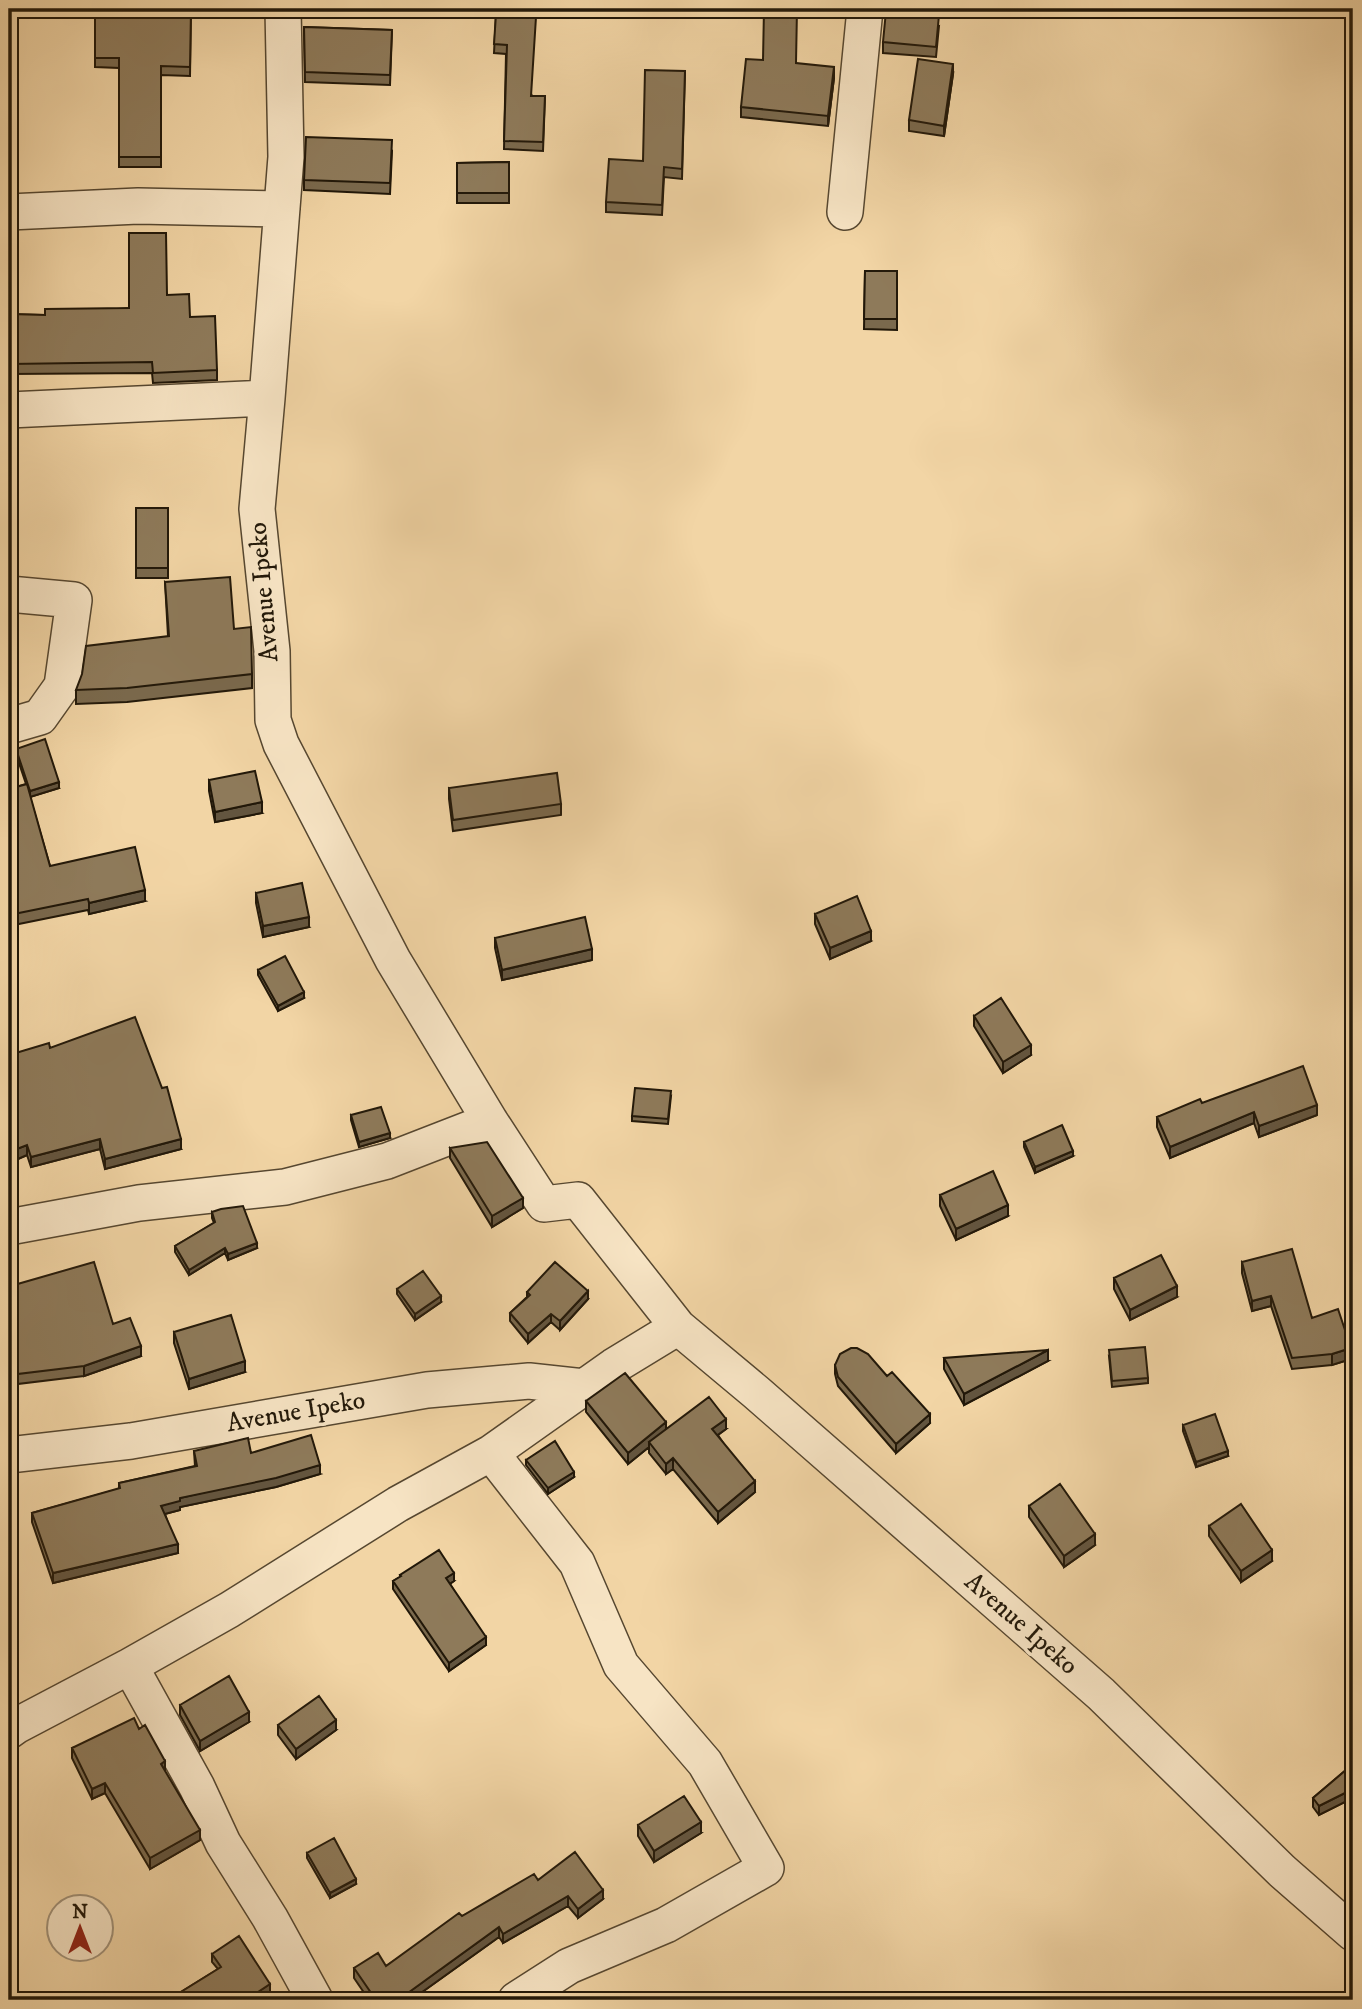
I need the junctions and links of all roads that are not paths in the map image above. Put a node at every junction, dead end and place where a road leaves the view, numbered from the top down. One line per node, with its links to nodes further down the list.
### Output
1 (283, 9): 3 (street, Avenue Ipeko)
2 (865, 9): 5 (street)
3 (282, 209): 4 (street); 6 (street, Avenue Ipeko)
4 (9, 212)
5 (845, 212)
6 (267, 398): 7 (street); 10 (street, Avenue Ipeko)
7 (9, 410)
8 (9, 594): 9 (street)
9 (9, 726)
10 (490, 1121): 11 (street); 12 (street, Avenue Ipeko)
11 (9, 1227)
12 (678, 1327): 13 (street); 18 (street, Avenue Ipeko)
13 (584, 1387): 14 (street); 15 (street, Avenue Ipeko)
14 (491, 1453): 16 (street); 20 (street)
15 (9, 1455)
16 (130, 1666): 17 (street); 19 (street)
17 (9, 1731)
18 (1353, 1933)
19 (315, 2000)
20 (516, 2000)

